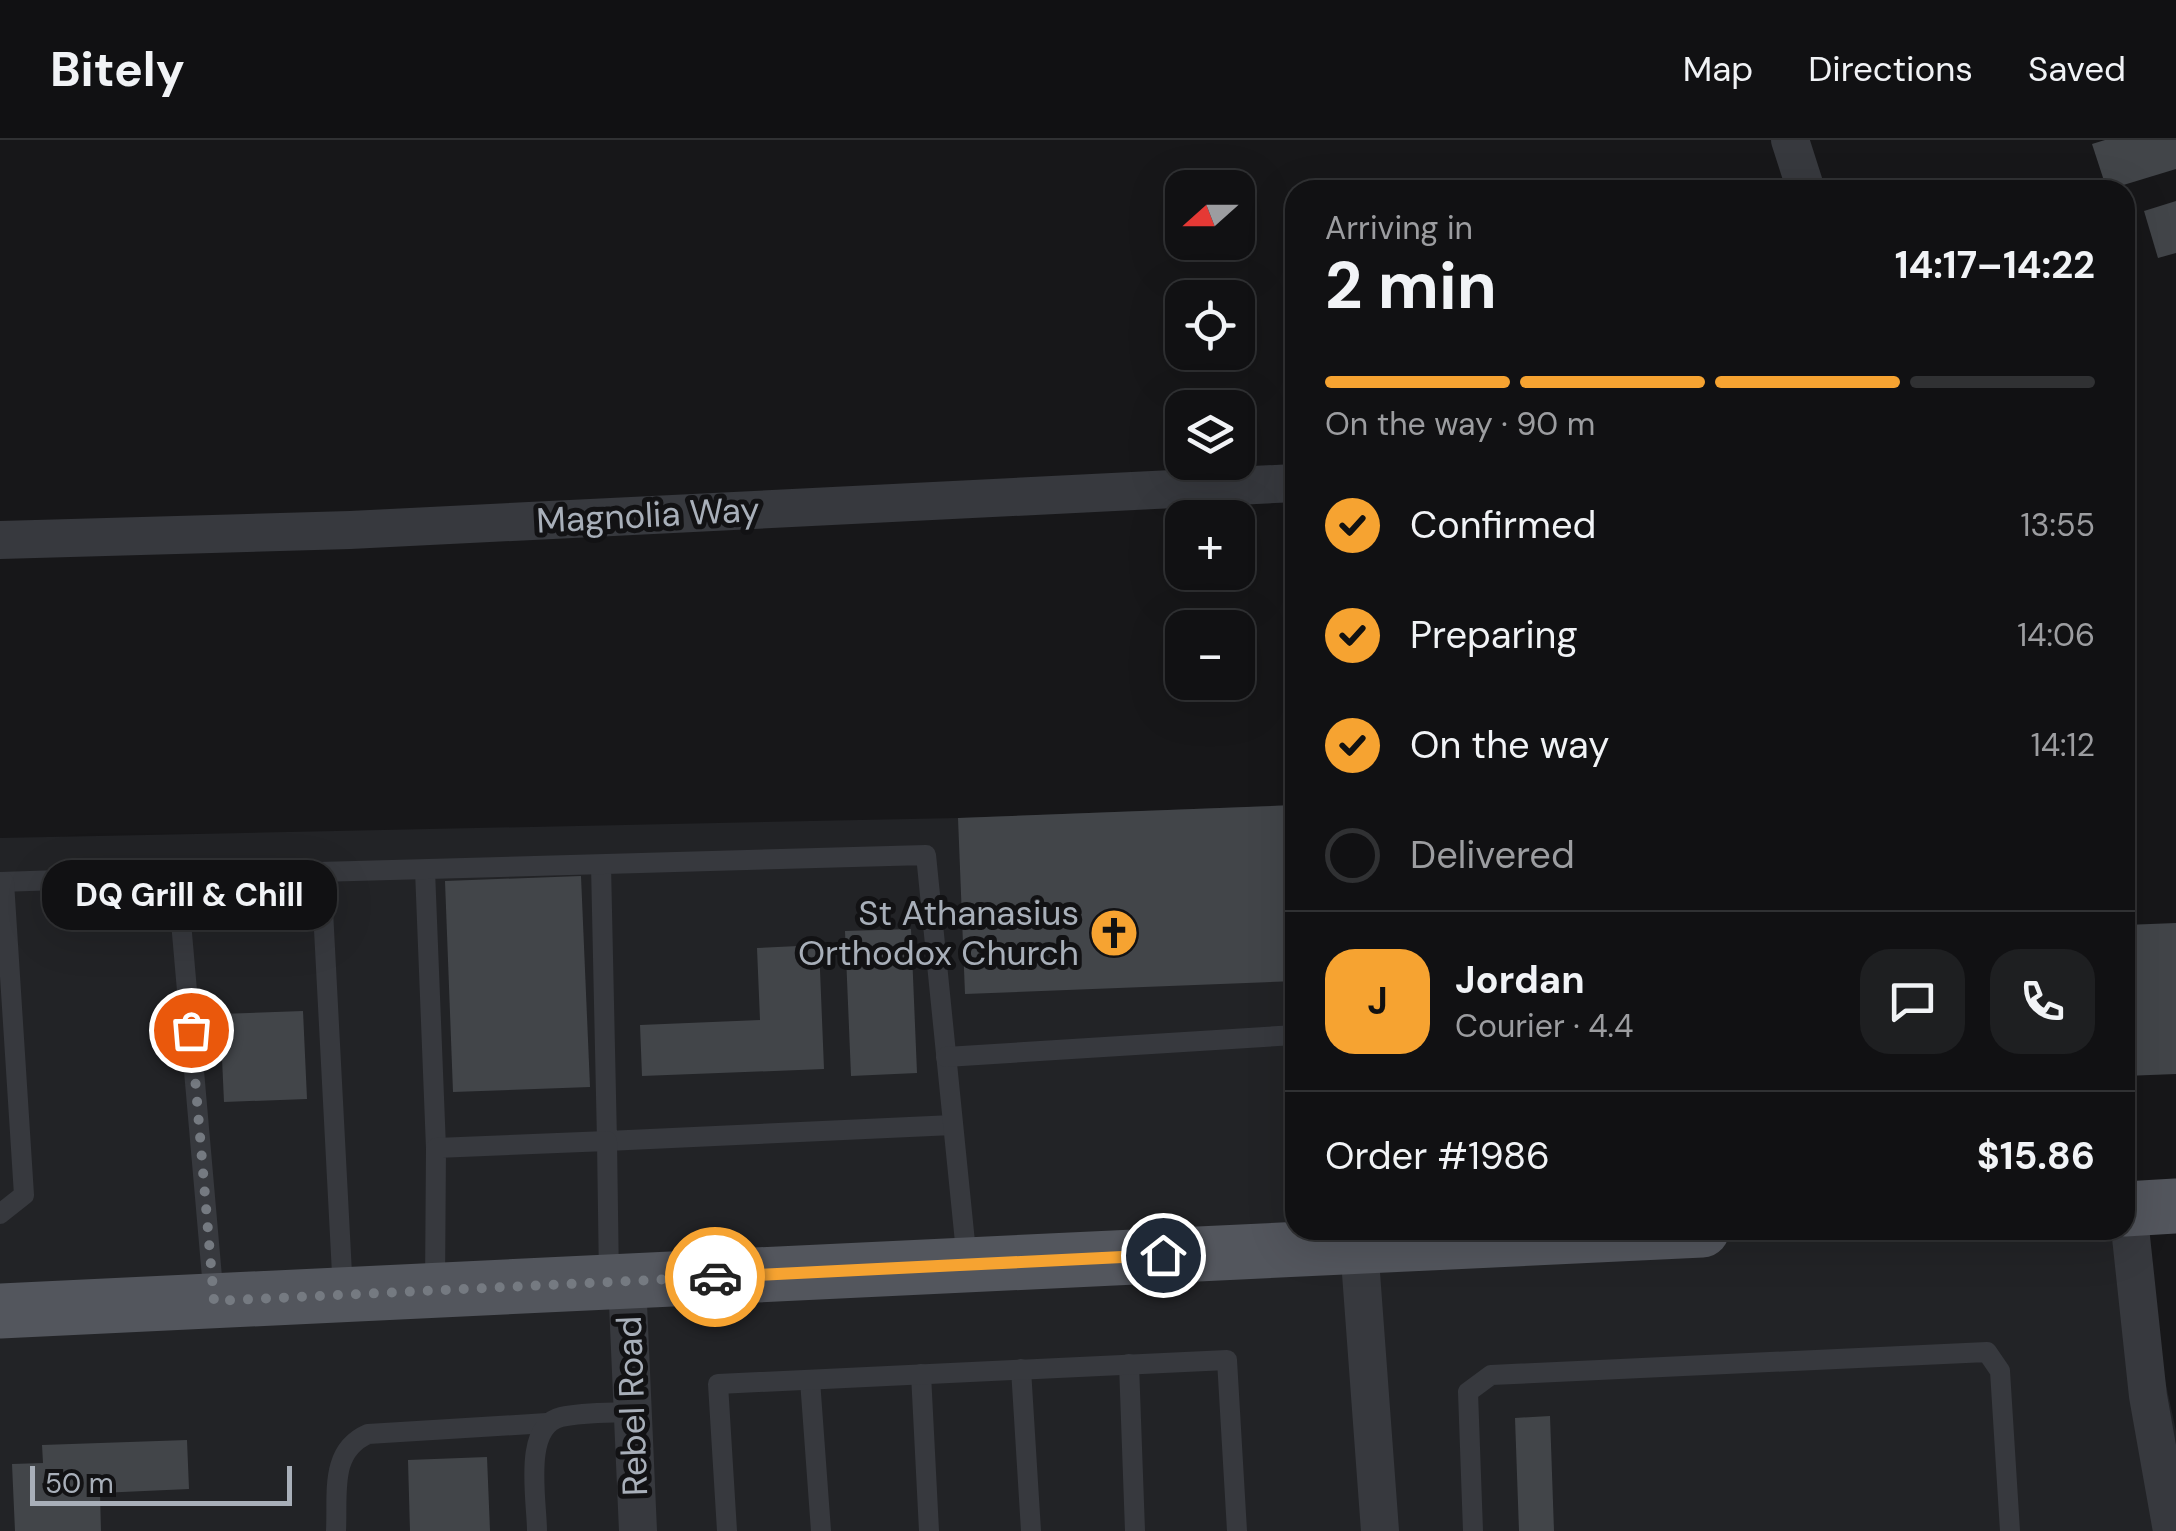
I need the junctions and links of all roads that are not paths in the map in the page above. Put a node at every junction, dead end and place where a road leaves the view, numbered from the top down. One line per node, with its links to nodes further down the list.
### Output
1 (1790, 140): 2 (street)
2 (1803, 180)
3 (1285, 483): 4 (street, Magnolia Way)
4 (0, 540)
5 (600, 866): 6 (lane); 11 (lane); 13 (lane)
6 (425, 870): 7 (lane); 14 (lane)
7 (321, 872): 8 (lane); 22 (lane)
8 (177, 876): 9 (lane); 23 (lane)
9 (2, 882): 16 (lane)
10 (1285, 1036): 11 (lane)
11 (946, 1057): 12 (lane)
12 (953, 1125): 13 (lane); 19 (lane)
13 (607, 1141): 14 (lane); 20 (lane)
14 (436, 1148): 21 (lane)
15 (2143, 1208): 43 (street)
16 (0, 1214)
17 (1488, 1240): 18 (main road)
18 (1359, 1246): 19 (main road); 40 (street)
19 (967, 1265): 20 (main road)
20 (618, 1282): 21 (main road); 29 (street, Rebel Road)
21 (436, 1290): 22 (main road)
22 (343, 1295): 23 (main road)
23 (214, 1301): 24 (main road)
24 (0, 1311)
25 (1128, 1364): 26 (lane); 38 (lane); 39 (lane)
26 (1021, 1369): 27 (lane); 37 (lane)
27 (921, 1374): 28 (lane); 36 (lane)
28 (810, 1380): 34 (lane); 35 (lane)
29 (632, 1412): 30 (lane); 33 (street, Rebel Road)
30 (547, 1424): 31 (lane); 32 (lane)
31 (336, 1531)
32 (537, 1531)
33 (638, 1531)
34 (727, 1531)
35 (820, 1531)
36 (930, 1531)
37 (1031, 1531)
38 (1136, 1531)
39 (1237, 1531)
40 (1380, 1531)
41 (1473, 1531): 42 (lane)
42 (2010, 1531)
43 (2172, 1531)

